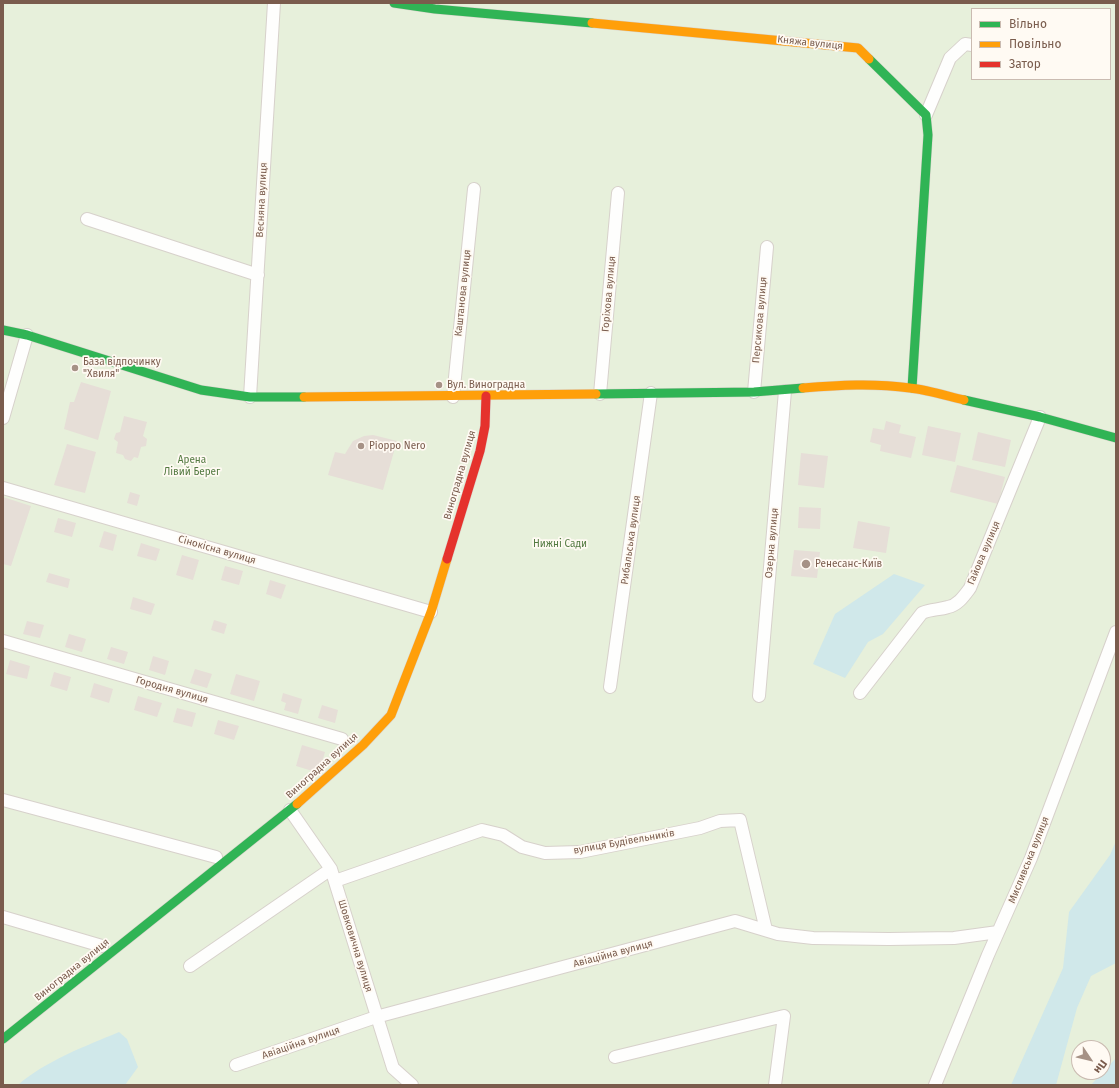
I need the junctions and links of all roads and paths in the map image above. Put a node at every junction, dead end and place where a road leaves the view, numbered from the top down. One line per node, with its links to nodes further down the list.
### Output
1 (274, 3): 9 (street, Весняна вулиця)
2 (394, 3): 4 (street, Княжа вулиця)
3 (971, 44): 4 (street)
4 (926, 115): 12 (street)
5 (474, 189): 19 (street, Каштанова вулиця)
6 (618, 193): 16 (street, Горіхова вулиця)
7 (87, 219): 9 (street)
8 (766, 247): 14 (street, Персикова вулиця)
9 (258, 275): 18 (street, Весняна вулиця)
10 (3, 330): 11 (street)
11 (27, 335): 18 (street); 21 (street)
12 (912, 388): 13 (street); 20 (street)
13 (785, 391): 14 (street); 29 (street, Озерна вулиця)
14 (754, 392): 15 (street)
15 (651, 393): 16 (street); 27 (street, Рибальська вулиця)
16 (600, 394): 17 (street)
17 (486, 396): 19 (street); 24 (street, Виноградна вулиця)
18 (250, 397): 19 (street)
19 (453, 397)
20 (1040, 416): 22 (street); 28 (street, Гайова вулиця)
21 (3, 418)
22 (1116, 438)
23 (3, 488): 24 (street, Сінокісна вулиця)
24 (431, 612): 32 (street, Виноградна вулиця)
25 (1116, 632): 37 (street, Мисливська вулиця)
26 (3, 641): 30 (street, Городня вулиця)
27 (610, 687)
28 (860, 693)
29 (759, 696)
30 (342, 739)
31 (3, 800): 33 (street)
32 (290, 810): 34 (street, Шовковична вулиця); 41 (street, Виноградна вулиця)
33 (216, 857)
34 (333, 875): 36 (street, вулиця Будівельників); 39 (street); 40 (street, Шовковична вулиця)
35 (3, 917): 38 (street)
36 (766, 930): 37 (street, Авіаційна вулиця); 40 (street, Авіаційна вулиця)
37 (998, 932): 46 (street, Мисливська вулиця)
38 (102, 946)
39 (190, 966)
40 (376, 1018): 43 (street, Авіаційна вулиця); 44 (street, Шовковична вулиця)
41 (3, 1039)
42 (615, 1057): 45 (street)
43 (236, 1065)
44 (412, 1085)
45 (775, 1085)
46 (935, 1085)

